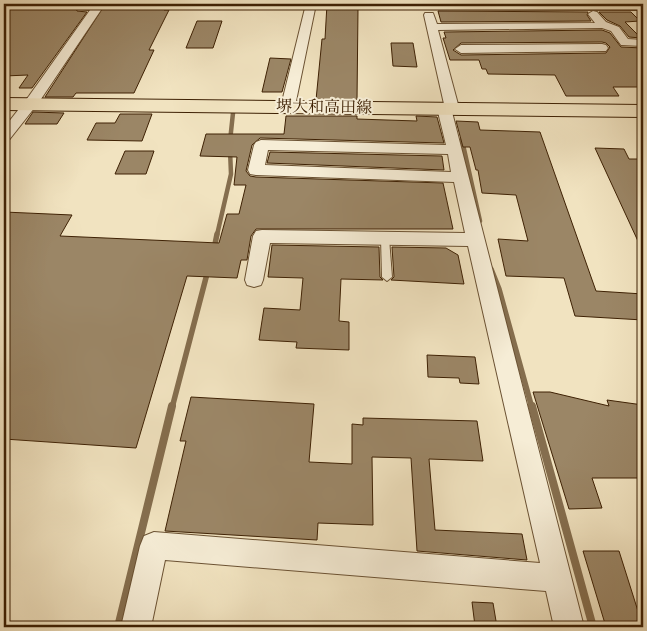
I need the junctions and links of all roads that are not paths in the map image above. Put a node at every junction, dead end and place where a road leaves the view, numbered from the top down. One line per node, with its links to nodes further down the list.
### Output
1 (312, 4): 16 (street)
2 (587, 5): 3 (street); 5 (street); 7 (street)
3 (426, 6): 8 (street)
4 (81, 7): 15 (street)
5 (639, 7): 6 (street)
6 (643, 18)
7 (602, 24): 9 (street); 10 (street)
8 (433, 27): 9 (street); 17 (street)
9 (501, 27): 12 (street)
10 (643, 43)
11 (461, 48): 12 (street)
12 (513, 48): 13 (street)
13 (602, 48)
14 (4, 104): 15 (main road, 堺大和高田線)
15 (30, 104): 16 (main road, 堺大和高田線); 19 (street)
16 (288, 106): 17 (main road, 堺大和高田線)
17 (448, 108): 18 (main road, 堺大和高田線); 20 (street)
18 (643, 111)
19 (4, 137)
20 (454, 150): 21 (street); 21 (street)
21 (461, 178): 23 (street)
22 (385, 238): 23 (street); 24 (lane); 25 (street)
23 (476, 240): 26 (street)
24 (387, 277)
25 (254, 280)
26 (557, 578): 27 (street); 28 (street)
27 (136, 627)
28 (569, 627)

